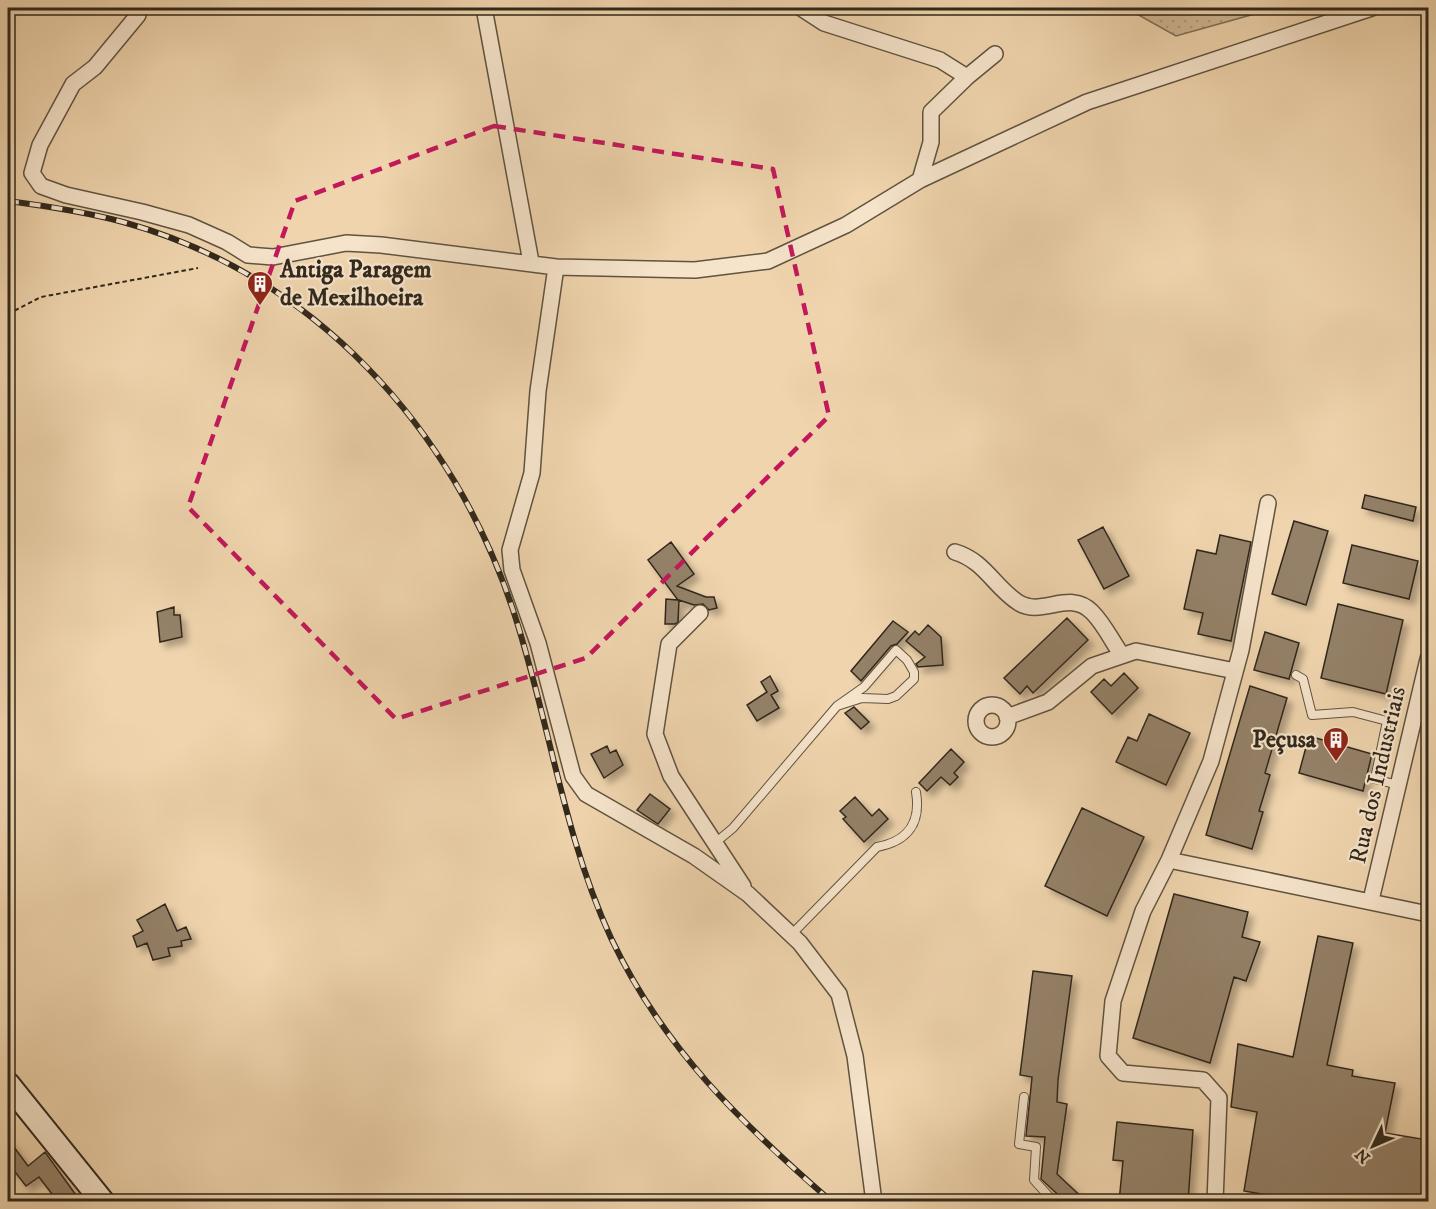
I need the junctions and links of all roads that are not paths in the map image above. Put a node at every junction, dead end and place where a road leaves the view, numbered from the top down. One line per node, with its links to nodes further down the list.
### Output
1 (484, 8): 8 (street)
2 (801, 8): 6 (street)
3 (1372, 8): 7 (street)
4 (138, 15): 8 (street)
5 (995, 54): 6 (street)
6 (967, 77): 7 (street)
7 (920, 180): 9 (street)
8 (531, 262): 9 (street)
9 (556, 267): 23 (street)
10 (1268, 503): 15 (street)
11 (955, 552): 13 (street)
12 (700, 613): 21 (street)
13 (1121, 654): 15 (street); 18 (street)
14 (1428, 660): 19 (street, Rua dos Industriais)
15 (1235, 671): 22 (street)
16 (1296, 675): 19 (lane)
17 (837, 706): 17 (lane); 21 (lane)
18 (1007, 717)
19 (1398, 785): 24 (street, Rua dos Industriais)
20 (916, 792): 26 (lane)
21 (715, 843): 23 (street)
22 (1169, 860): 24 (street); 32 (street)
23 (748, 894): 26 (street)
24 (1371, 900): 25 (street)
25 (1428, 914)
26 (791, 934): 30 (street)
27 (8, 1084): 29 (main road)
28 (1024, 1097): 31 (lane)
29 (103, 1202)
30 (874, 1202)
31 (1054, 1202)
32 (1215, 1202)

